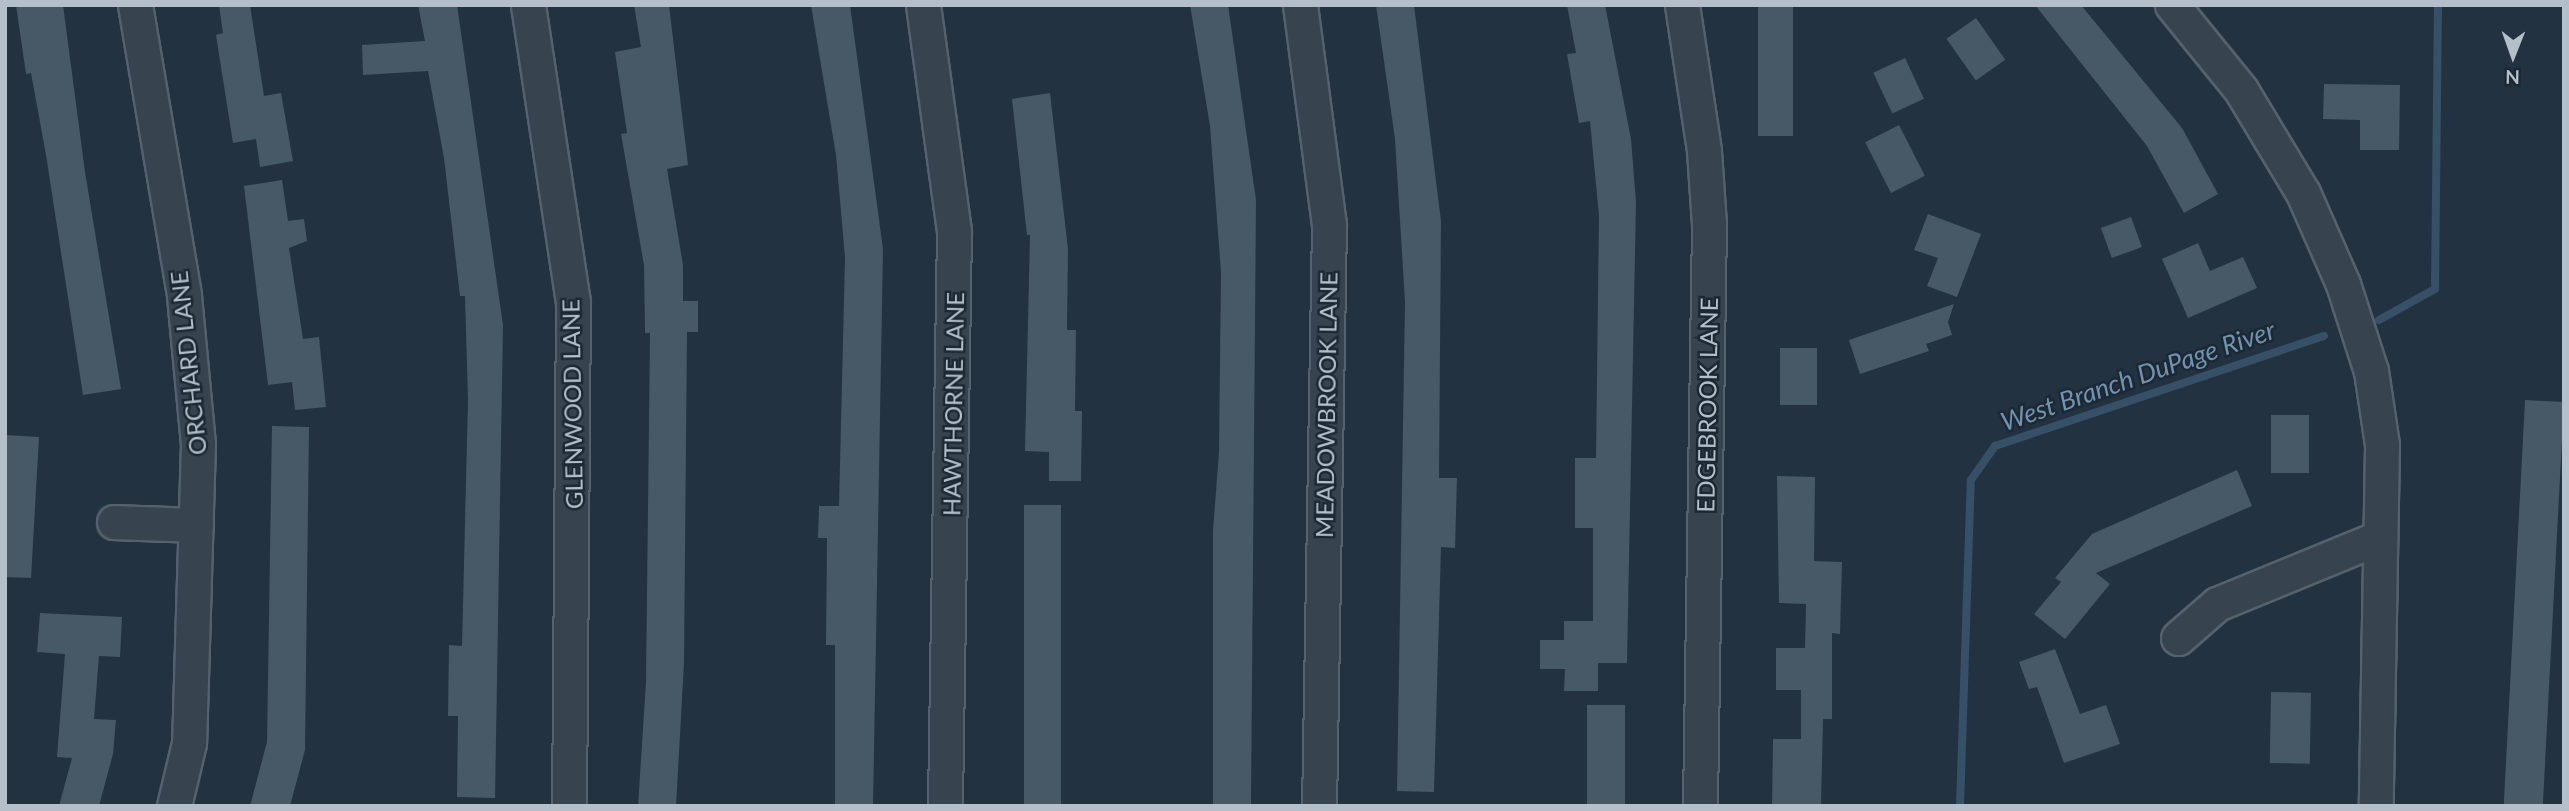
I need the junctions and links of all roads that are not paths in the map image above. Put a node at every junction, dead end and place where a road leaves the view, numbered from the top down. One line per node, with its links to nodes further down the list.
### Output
1 (135, 5): 8 (street, ORCHARD LANE)
2 (528, 5): 12 (street, GLENWOOD LANE)
3 (923, 5): 13 (street, HAWTHORNE LANE)
4 (1300, 5): 14 (street, MEADOWBROOK LANE)
5 (1682, 5): 15 (street, EDGEBROOK LANE)
6 (2172, 5): 9 (street)
7 (114, 522): 8 (street)
8 (197, 525): 11 (street, ORCHARD LANE)
9 (2380, 537): 10 (street); 16 (street)
10 (2178, 638)
11 (174, 806)
12 (569, 806)
13 (945, 806)
14 (1319, 806)
15 (1700, 806)
16 (2376, 806)

